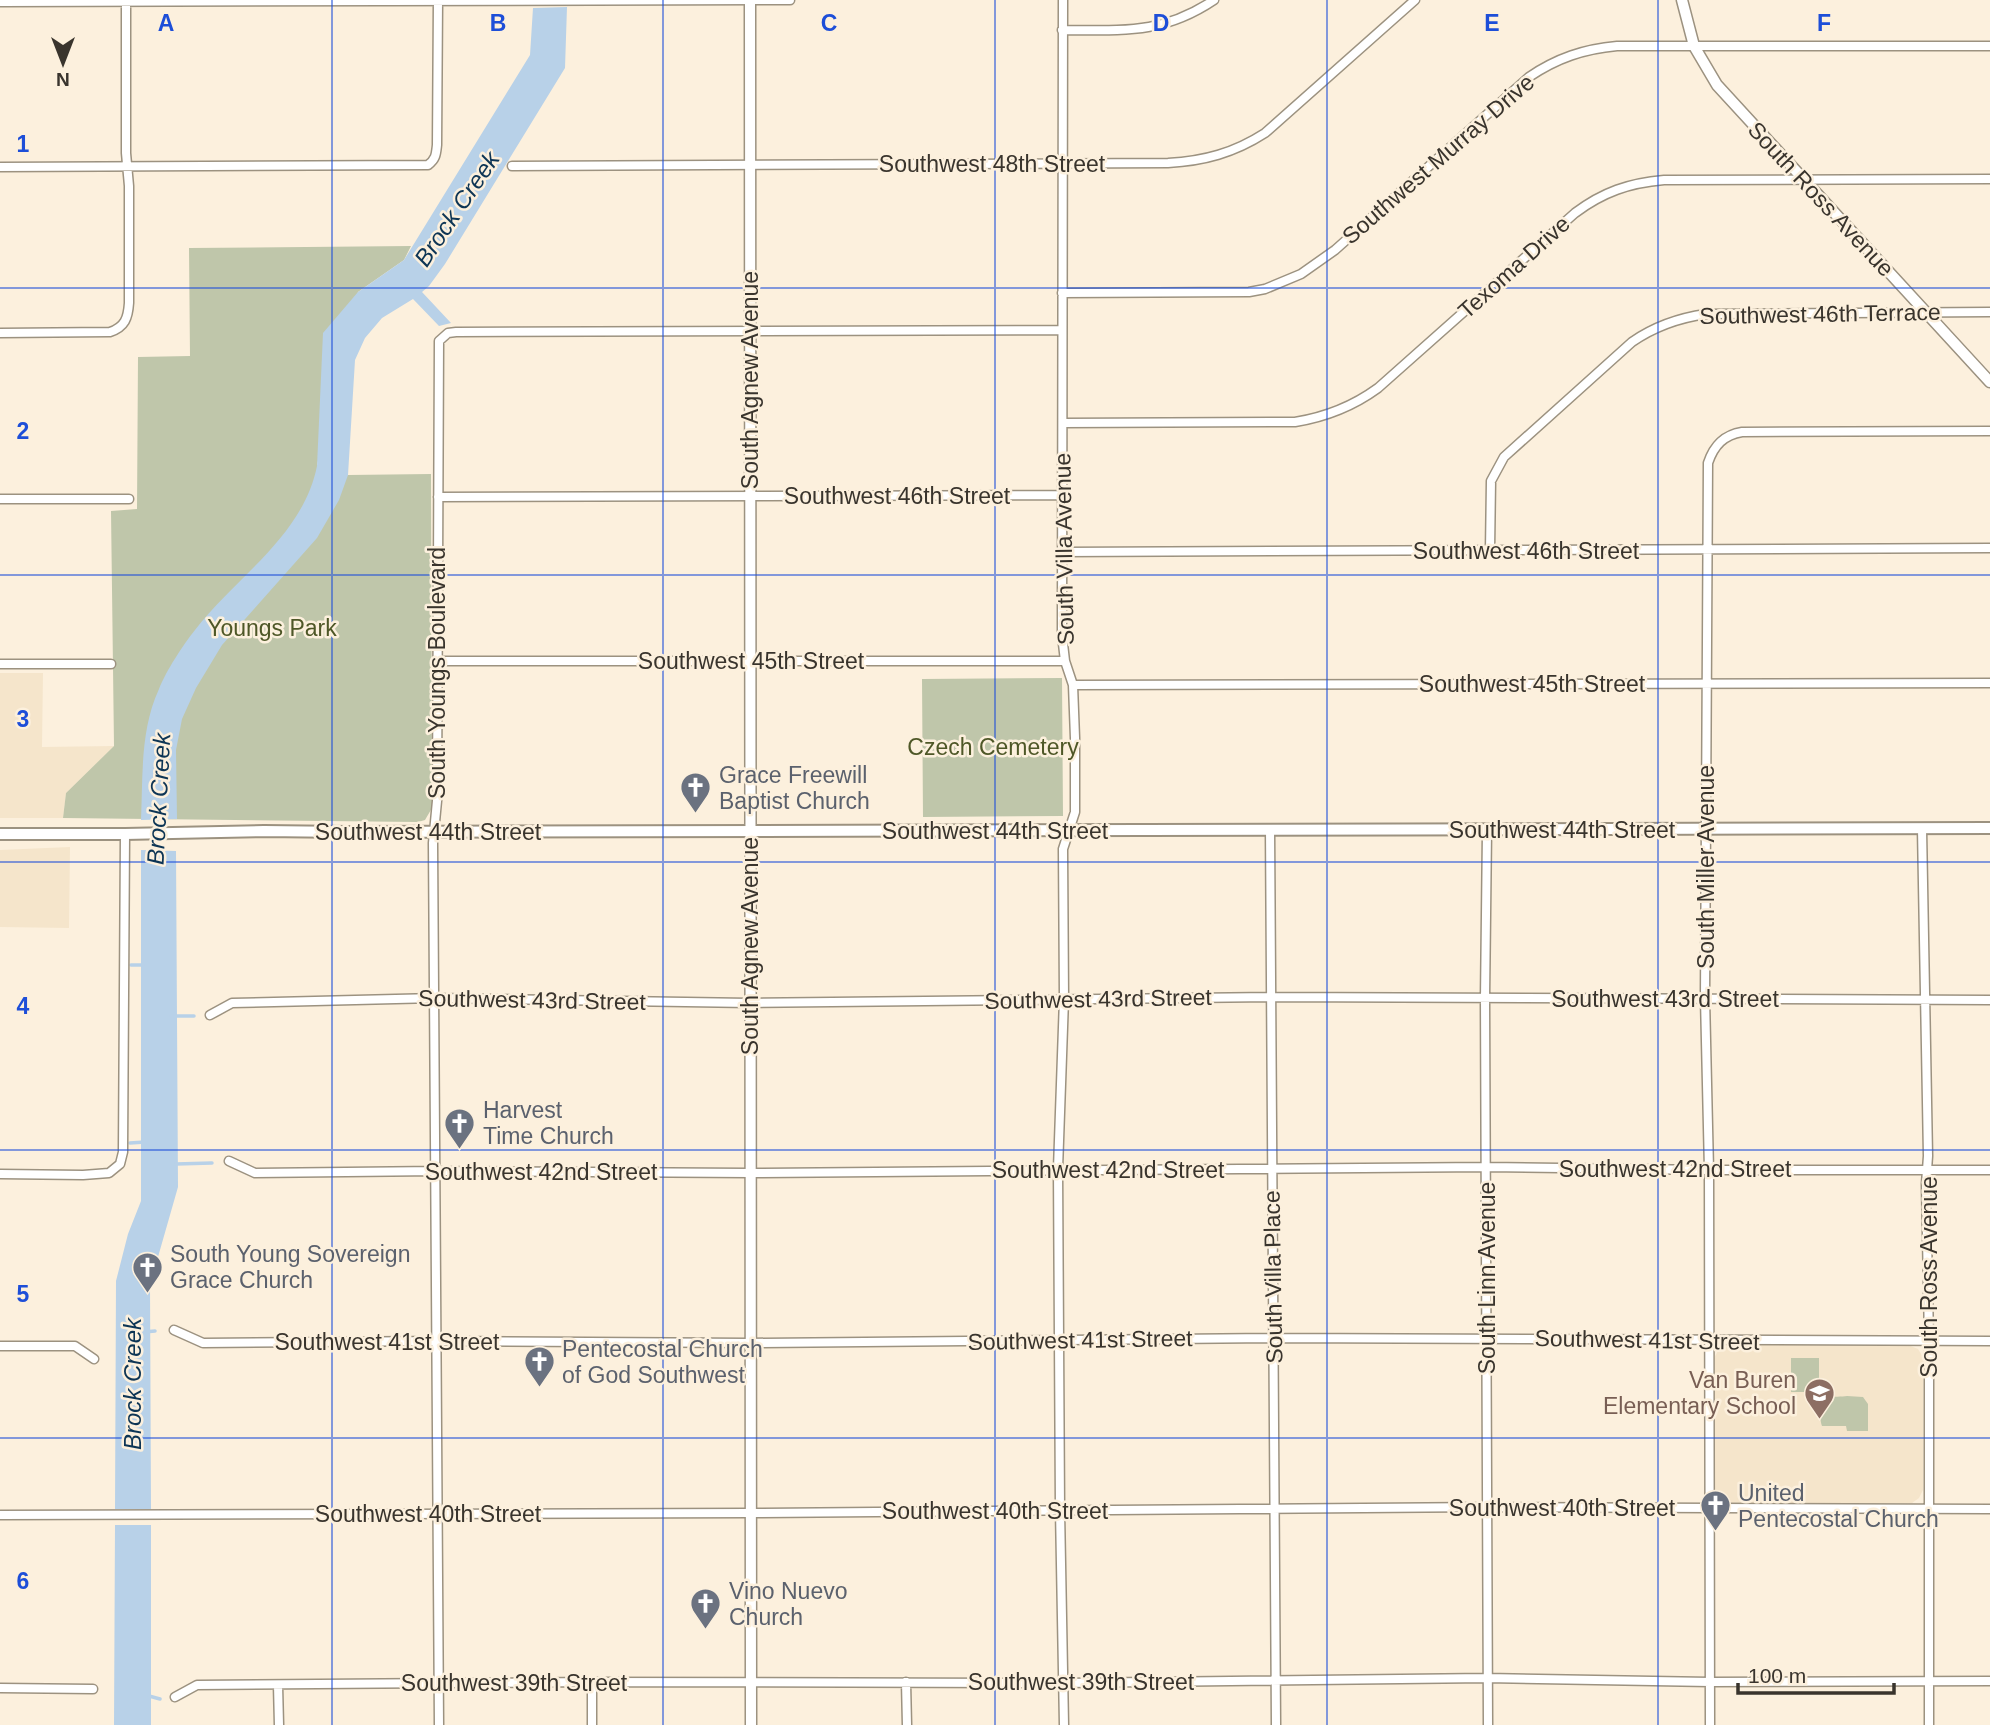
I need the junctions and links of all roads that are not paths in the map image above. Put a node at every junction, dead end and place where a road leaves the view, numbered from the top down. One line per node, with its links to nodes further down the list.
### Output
1 (438, 0): 8 (street); 9 (street); 17 (street)
2 (750, 0): 3 (street); 10 (street); 16 (street, South Agnew Avenue)
3 (790, 0)
4 (1063, 0): 12 (street, South Villa Avenue)
5 (1214, 0): 12 (street)
6 (1415, 0): 15 (street, Southwest 48th Street)
7 (1682, 0): 13 (street, South Ross Avenue)
8 (126, 1): 11 (street); 17 (street)
9 (536, 1): 10 (street)
10 (567, 1)
11 (0, 2)
12 (1062, 30): 15 (street, South Villa Avenue)
13 (1693, 46): 14 (street, Southwest Murray Drive); 20 (street, South Ross Avenue); 22 (street, Southwest Murray Drive)
14 (1990, 46)
15 (1062, 164): 16 (street, Southwest 48th Street); 22 (street, South Villa Avenue)
16 (750, 165): 18 (street, Southwest 48th Street); 26 (street, South Agnew Avenue)
17 (127, 166): 19 (street); 27 (street)
18 (512, 166)
19 (0, 167)
20 (1804, 179): 21 (street, Texoma Drive); 23 (street, South Ross Avenue); 29 (street, Texoma Drive)
21 (1990, 179)
22 (1062, 293): 25 (street, South Villa Avenue)
23 (1924, 312): 24 (street, Southwest 46th Terrace); 28 (street, South Ross Avenue); 38 (street, Southwest 46th Terrace)
24 (1990, 312)
25 (1062, 330): 26 (street); 29 (street, South Villa Avenue)
26 (749, 331): 32 (street, South Youngs Boulevard); 33 (street, South Agnew Avenue)
27 (0, 333)
28 (1990, 382)
29 (1063, 423): 31 (street, South Villa Avenue)
30 (1990, 431): 37 (street, South Miller Avenue)
31 (1062, 495): 33 (street, Southwest 46th Street); 39 (street, South Villa Avenue)
32 (438, 497): 33 (street, Southwest 46th Street); 40 (street, South Youngs Boulevard)
33 (751, 497): 42 (street, South Agnew Avenue)
34 (0, 499): 35 (street)
35 (129, 499)
36 (1990, 548): 37 (street, Southwest 46th Street)
37 (1707, 550): 38 (street, Southwest 46th Street); 45 (street, South Miller Avenue)
38 (1490, 551): 39 (street, Southwest 46th Street)
39 (1062, 552): 41 (street, South Villa Avenue)
40 (437, 661): 42 (street, Southwest 45th Street); 55 (street, South Youngs Boulevard)
41 (1065, 661): 42 (street, Southwest 45th Street); 47 (street, South Villa Avenue)
42 (751, 662): 52 (street, South Agnew Avenue)
43 (111, 663): 44 (street)
44 (0, 664)
45 (1707, 683): 46 (street, Southwest 45th Street); 47 (street, Southwest 45th Street); 50 (street, South Miller Avenue)
46 (1990, 683)
47 (1073, 685): 53 (street, South Villa Avenue)
48 (1990, 828): 51 (main road, Southwest 44th Street)
49 (1269, 829): 53 (main road, Southwest 44th Street); 54 (main road, Southwest 44th Street); 58 (street, South Villa Place)
50 (1706, 829): 51 (main road, Southwest 44th Street); 54 (main road, Southwest 44th Street); 61 (street, South Miller Avenue)
51 (1922, 829): 63 (street, South Ross Avenue)
52 (751, 831): 53 (main road, Southwest 44th Street); 55 (main road, Southwest 44th Street); 65 (street, South Agnew Avenue)
53 (1069, 831): 62 (street, South Villa Avenue)
54 (1487, 831): 60 (street, South Linn Avenue)
55 (434, 832): 57 (main road, Southwest 44th Street); 59 (street, South Youngs Boulevard)
56 (0, 834): 57 (main road, Southwest 44th Street)
57 (125, 834): 76 (street)
58 (1272, 997): 60 (street, Southwest 43rd Street); 62 (street, Southwest 43rd Street); 70 (street, South Villa Place)
59 (436, 998): 65 (street, Southwest 43rd Street); 66 (street, Southwest 43rd Street); 74 (street, South Youngs Boulevard)
60 (1485, 998): 61 (street, Southwest 43rd Street); 68 (street, South Linn Avenue)
61 (1705, 998): 63 (street, Southwest 43rd Street); 71 (street, South Miller Avenue)
62 (1064, 999): 65 (street, Southwest 43rd Street); 69 (street, South Villa Avenue)
63 (1926, 1000): 64 (street, Southwest 43rd Street); 72 (street, South Ross Avenue)
64 (1990, 1000)
65 (750, 1003): 75 (street, South Agnew Avenue)
66 (210, 1016)
67 (229, 1161): 74 (street, Southwest 42nd Street)
68 (1487, 1167): 70 (street, Southwest 42nd Street); 71 (street, Southwest 42nd Street); 79 (street, South Linn Avenue)
69 (1058, 1169): 70 (street, Southwest 42nd Street); 75 (street, Southwest 42nd Street); 80 (street, South Villa Avenue)
70 (1271, 1169): 78 (street, South Villa Place)
71 (1709, 1170): 72 (street, Southwest 42nd Street); 82 (street, South Miller Avenue)
72 (1928, 1170): 73 (street, Southwest 42nd Street); 83 (street, South Ross Avenue)
73 (1990, 1170)
74 (437, 1171): 75 (street, Southwest 42nd Street); 81 (street, South Youngs Boulevard)
75 (750, 1173): 85 (street, South Agnew Avenue)
76 (0, 1174)
77 (174, 1330): 81 (street, Southwest 41st Street)
78 (1275, 1338): 79 (street, Southwest 41st Street); 80 (street, Southwest 41st Street); 89 (street, South Villa Place)
79 (1486, 1338): 82 (street, Southwest 41st Street); 88 (street, South Linn Avenue)
80 (1059, 1340): 85 (street, Southwest 41st Street); 92 (street, South Villa Avenue)
81 (437, 1341): 85 (street, Southwest 41st Street); 95 (street, South Youngs Boulevard)
82 (1708, 1341): 83 (street, Southwest 41st Street); 90 (street, South Miller Avenue)
83 (1929, 1341): 84 (street, Southwest 41st Street); 93 (street, South Ross Avenue)
84 (1990, 1341)
85 (750, 1343): 94 (street, South Agnew Avenue)
86 (0, 1346): 87 (street)
87 (93, 1359)
88 (1488, 1507): 89 (street, Southwest 40th Street); 90 (street, Southwest 40th Street); 97 (street, South Linn Avenue)
89 (1273, 1509): 92 (street, Southwest 40th Street); 98 (street, South Villa Place)
90 (1709, 1509): 93 (street, Southwest 40th Street); 103 (street, South Miller Avenue)
91 (1990, 1509): 93 (street, Southwest 40th Street)
92 (1060, 1510): 94 (street, Southwest 40th Street); 105 (street, South Villa Avenue)
93 (1929, 1510): 99 (street, South Ross Avenue)
94 (750, 1513): 95 (street, Southwest 40th Street); 106 (street, South Agnew Avenue)
95 (436, 1514): 96 (street, Southwest 40th Street); 104 (street, South Youngs Boulevard)
96 (0, 1515)
97 (1487, 1678): 98 (street, Southwest 39th Street); 103 (street, Southwest 39th Street); 118 (street, South Linn Avenue)
98 (1276, 1681): 105 (street, Southwest 39th Street); 117 (street, South Villa Place)
99 (1929, 1681): 100 (street, Southwest 39th Street); 103 (street, Southwest 39th Street); 120 (street, South Ross Avenue)
100 (1990, 1681)
101 (592, 1682): 104 (street, Southwest 39th Street); 106 (street, Southwest 39th Street); 113 (street)
102 (906, 1682): 105 (street, Southwest 39th Street); 106 (street, Southwest 39th Street); 115 (street)
103 (1710, 1682): 119 (street, South Miller Avenue)
104 (439, 1683): 107 (street, Southwest 39th Street); 112 (street, South Youngs Boulevard)
105 (1064, 1683): 116 (street, South Villa Avenue)
106 (751, 1684): 114 (street, South Agnew Avenue)
107 (278, 1685): 110 (street, Southwest 39th Street); 111 (street)
108 (0, 1688): 109 (street)
109 (93, 1689)
110 (175, 1697)
111 (279, 1725)
112 (439, 1725)
113 (592, 1725)
114 (751, 1725)
115 (907, 1725)
116 (1064, 1725)
117 (1276, 1725)
118 (1488, 1725)
119 (1710, 1725)
120 (1929, 1725)

